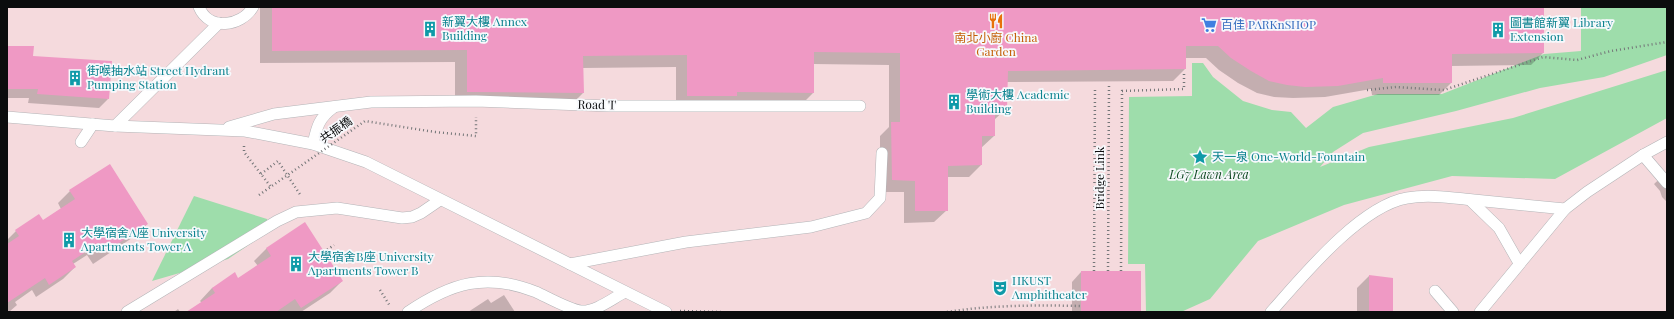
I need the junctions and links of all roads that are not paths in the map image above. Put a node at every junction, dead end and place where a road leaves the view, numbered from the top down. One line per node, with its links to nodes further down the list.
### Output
1 (199, 7): 3 (lane)
2 (253, 7): 3 (lane)
3 (219, 23): 8 (lane)
4 (860, 106): 5 (lane, Road 'I')
5 (334, 107): 9 (lane, Road 'I'); 12 (lane)
6 (7, 117): 7 (lane)
7 (94, 124): 8 (lane); 10 (lane)
8 (115, 126): 9 (lane)
9 (221, 130): 12 (lane)
10 (81, 142)
11 (1667, 142): 14 (lane)
12 (313, 144): 16 (lane)
13 (882, 153): 20 (lane)
14 (1643, 155): 15 (lane); 18 (lane)
15 (1667, 183)
16 (440, 200): 20 (lane); 24 (lane)
17 (1470, 200): 18 (lane); 19 (lane); 26 (lane)
18 (1565, 209): 19 (lane)
19 (1519, 262): 28 (lane)
20 (570, 264): 21 (lane)
21 (625, 292): 23 (lane); 25 (lane)
22 (1435, 292): 27 (lane)
23 (664, 311)
24 (127, 312)
25 (408, 312)
26 (1271, 312)
27 (1454, 312)
28 (1480, 312)

